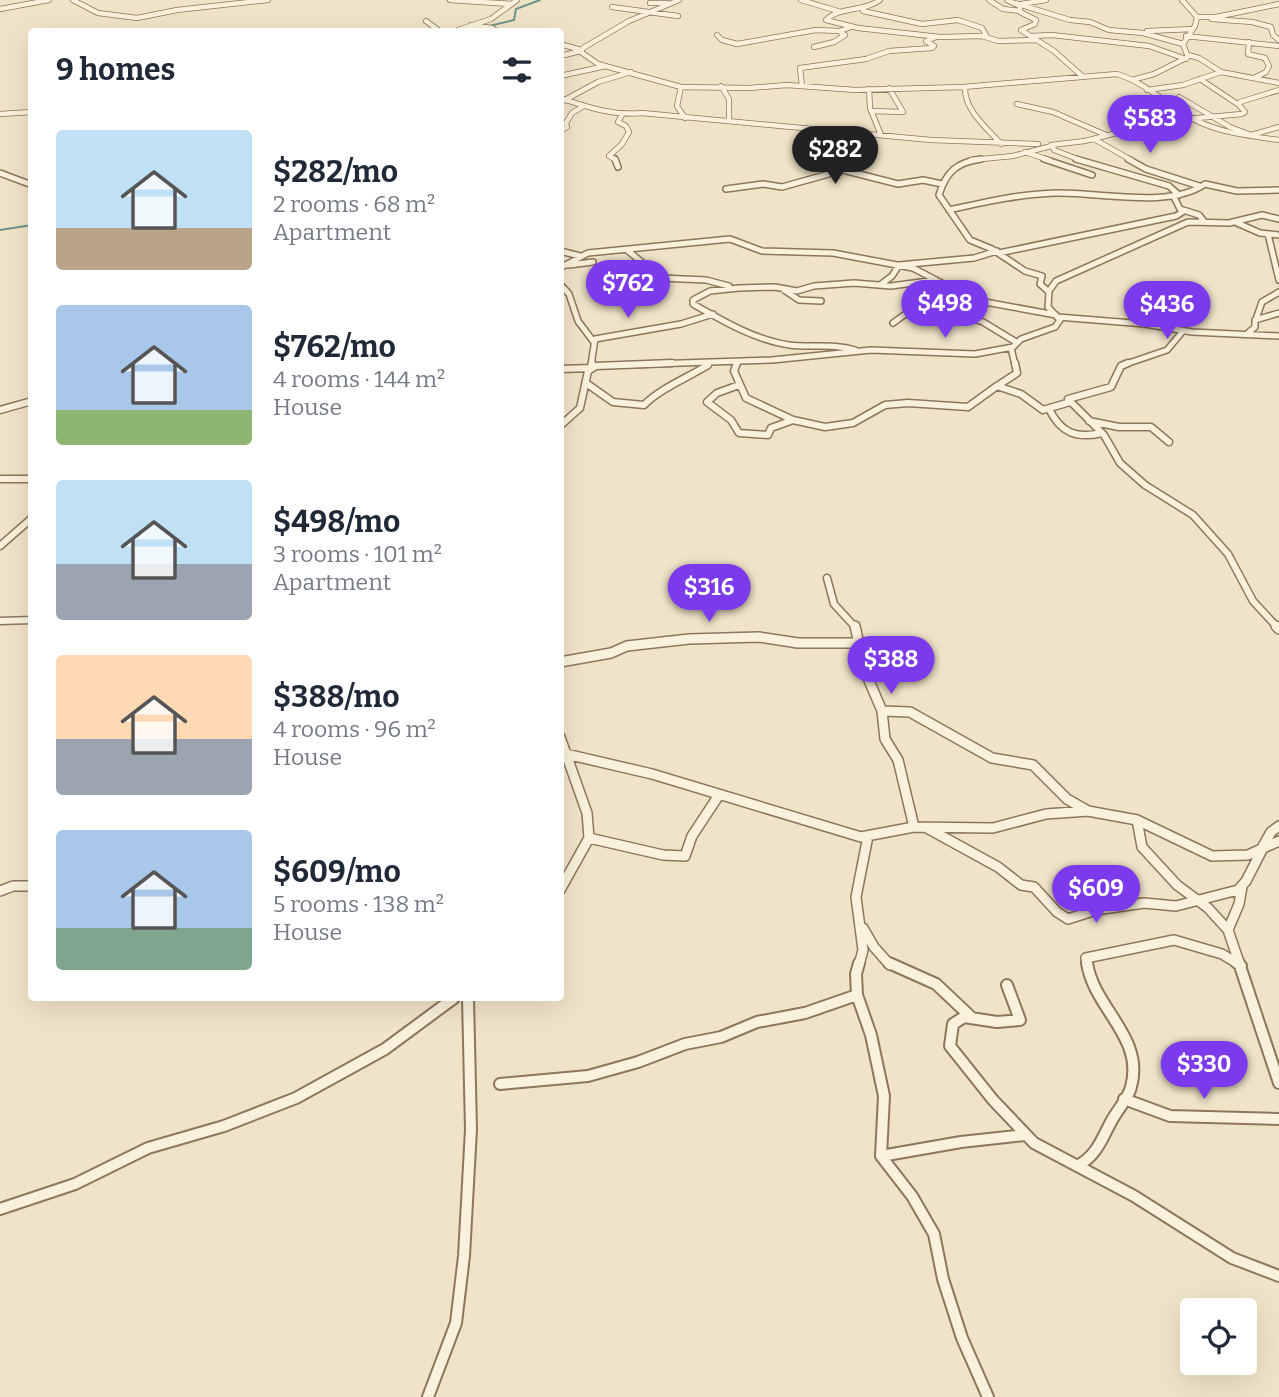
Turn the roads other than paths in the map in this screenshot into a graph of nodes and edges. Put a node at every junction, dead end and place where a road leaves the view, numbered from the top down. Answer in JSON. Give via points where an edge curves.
{"nodes":[{"id":1,"x":49,"y":0,"type":"edge"},
{"id":2,"x":73,"y":0,"type":"edge"},
{"id":3,"x":268,"y":0,"type":"edge"},
{"id":4,"x":450,"y":0,"type":"edge"},
{"id":5,"x":517,"y":0,"type":"edge"},
{"id":6,"x":679,"y":0,"type":"edge"},
{"id":7,"x":801,"y":0,"type":"edge"},
{"id":8,"x":880,"y":0,"type":"edge"},
{"id":9,"x":989,"y":0,"type":"edge"},
{"id":10,"x":1007,"y":0,"type":"edge"},
{"id":11,"x":1046,"y":0,"type":"edge"},
{"id":12,"x":1182,"y":0,"type":"edge"},
{"id":13,"x":1278,"y":1,"type":"edge"},
{"id":14,"x":650,"y":3,"type":"dead end"},
{"id":15,"x":670,"y":3,"type":"junction"},
{"id":16,"x":512,"y":4,"type":"junction"},
{"id":17,"x":1018,"y":4,"type":"junction"},
{"id":18,"x":612,"y":7,"type":"dead end"},
{"id":19,"x":0,"y":9,"type":"edge"},
{"id":20,"x":861,"y":10,"type":"junction"},
{"id":21,"x":1020,"y":11,"type":"junction"},
{"id":22,"x":650,"y":13,"type":"junction"},
{"id":23,"x":842,"y":13,"type":"junction"},
{"id":24,"x":678,"y":16,"type":"dead end"},
{"id":25,"x":1197,"y":17,"type":"junction"},
{"id":26,"x":1209,"y":18,"type":"junction"},
{"id":27,"x":426,"y":21,"type":"dead end"},
{"id":28,"x":471,"y":25,"type":"junction"},
{"id":29,"x":851,"y":27,"type":"junction"},
{"id":30,"x":436,"y":28,"type":"edge"},
{"id":31,"x":463,"y":28,"type":"edge"},
{"id":32,"x":492,"y":28,"type":"edge"},
{"id":33,"x":1193,"y":29,"type":"junction"},
{"id":34,"x":842,"y":30,"type":"junction"},
{"id":35,"x":1132,"y":32,"type":"junction"},
{"id":36,"x":717,"y":35,"type":"dead end"},
{"id":37,"x":1031,"y":36,"type":"junction"},
{"id":38,"x":1186,"y":36,"type":"junction"},
{"id":39,"x":944,"y":37,"type":"junction"},
{"id":40,"x":987,"y":37,"type":"junction"},
{"id":41,"x":1037,"y":40,"type":"junction"},
{"id":42,"x":1279,"y":40,"type":"edge"},
{"id":43,"x":1250,"y":42,"type":"junction"},
{"id":44,"x":1183,"y":44,"type":"junction"},
{"id":45,"x":564,"y":45,"type":"edge"},
{"id":46,"x":1279,"y":46,"type":"edge"},
{"id":47,"x":814,"y":47,"type":"dead end"},
{"id":48,"x":581,"y":50,"type":"junction"},
{"id":49,"x":564,"y":55,"type":"edge"},
{"id":50,"x":1187,"y":57,"type":"junction"},
{"id":51,"x":606,"y":66,"type":"junction"},
{"id":52,"x":631,"y":72,"type":"junction"},
{"id":53,"x":1221,"y":72,"type":"junction"},
{"id":54,"x":564,"y":75,"type":"edge"},
{"id":55,"x":1083,"y":76,"type":"junction"},
{"id":56,"x":1254,"y":78,"type":"junction"},
{"id":57,"x":1132,"y":79,"type":"junction"},
{"id":58,"x":1200,"y":79,"type":"junction"},
{"id":59,"x":1278,"y":82,"type":"edge"},
{"id":60,"x":721,"y":86,"type":"junction"},
{"id":61,"x":802,"y":86,"type":"junction"},
{"id":62,"x":965,"y":87,"type":"junction"},
{"id":63,"x":681,"y":88,"type":"junction"},
{"id":64,"x":889,"y":88,"type":"junction"},
{"id":65,"x":869,"y":89,"type":"junction"},
{"id":66,"x":1147,"y":90,"type":"junction"},
{"id":67,"x":1279,"y":90,"type":"edge"},
{"id":68,"x":1179,"y":97,"type":"dead end"},
{"id":69,"x":564,"y":99,"type":"edge"},
{"id":70,"x":564,"y":101,"type":"edge"},
{"id":71,"x":1017,"y":104,"type":"dead end"},
{"id":72,"x":1239,"y":105,"type":"junction"},
{"id":73,"x":582,"y":107,"type":"junction"},
{"id":74,"x":871,"y":111,"type":"junction"},
{"id":75,"x":28,"y":112,"type":"edge"},
{"id":76,"x":0,"y":114,"type":"edge"},
{"id":77,"x":622,"y":115,"type":"junction"},
{"id":78,"x":1215,"y":117,"type":"junction"},
{"id":79,"x":685,"y":118,"type":"junction"},
{"id":80,"x":1192,"y":118,"type":"junction"},
{"id":81,"x":729,"y":121,"type":"junction"},
{"id":82,"x":1279,"y":127,"type":"edge"},
{"id":83,"x":564,"y":129,"type":"edge"},
{"id":84,"x":1279,"y":133,"type":"edge"},
{"id":85,"x":881,"y":135,"type":"junction"},
{"id":86,"x":1107,"y":135,"type":"junction"},
{"id":87,"x":1094,"y":138,"type":"junction"},
{"id":88,"x":1278,"y":140,"type":"edge"},
{"id":89,"x":1001,"y":144,"type":"junction"},
{"id":90,"x":1053,"y":145,"type":"junction"},
{"id":91,"x":1025,"y":152,"type":"junction"},
{"id":92,"x":618,"y":167,"type":"dead end"},
{"id":93,"x":0,"y":173,"type":"edge"},
{"id":94,"x":1092,"y":175,"type":"dead end"},
{"id":95,"x":28,"y":184,"type":"edge"},
{"id":96,"x":942,"y":184,"type":"junction"},
{"id":97,"x":1199,"y":186,"type":"junction"},
{"id":98,"x":726,"y":189,"type":"dead end"},
{"id":99,"x":1279,"y":190,"type":"edge"},
{"id":100,"x":1177,"y":196,"type":"junction"},
{"id":101,"x":949,"y":210,"type":"junction"},
{"id":102,"x":1184,"y":211,"type":"junction"},
{"id":103,"x":1176,"y":216,"type":"junction"},
{"id":104,"x":1279,"y":219,"type":"edge"},
{"id":105,"x":1203,"y":220,"type":"junction"},
{"id":106,"x":1188,"y":222,"type":"junction"},
{"id":107,"x":1234,"y":222,"type":"junction"},
{"id":108,"x":1268,"y":234,"type":"junction"},
{"id":109,"x":1279,"y":236,"type":"edge"},
{"id":110,"x":627,"y":250,"type":"junction"},
{"id":111,"x":564,"y":252,"type":"edge"},
{"id":112,"x":998,"y":252,"type":"junction"},
{"id":113,"x":580,"y":256,"type":"junction"},
{"id":114,"x":593,"y":262,"type":"dead end"},
{"id":115,"x":569,"y":265,"type":"junction"},
{"id":116,"x":899,"y":265,"type":"junction"},
{"id":117,"x":564,"y":267,"type":"edge"},
{"id":118,"x":936,"y":279,"type":"junction"},
{"id":119,"x":1279,"y":280,"type":"edge"},
{"id":120,"x":880,"y":285,"type":"junction"},
{"id":121,"x":739,"y":288,"type":"junction"},
{"id":122,"x":564,"y":290,"type":"edge"},
{"id":123,"x":785,"y":290,"type":"junction"},
{"id":124,"x":1049,"y":291,"type":"junction"},
{"id":125,"x":1279,"y":292,"type":"edge"},
{"id":126,"x":793,"y":298,"type":"junction"},
{"id":127,"x":967,"y":298,"type":"junction"},
{"id":128,"x":821,"y":301,"type":"dead end"},
{"id":129,"x":793,"y":306,"type":"dead end"},
{"id":130,"x":937,"y":306,"type":"junction"},
{"id":131,"x":1279,"y":313,"type":"edge"},
{"id":132,"x":713,"y":314,"type":"junction"},
{"id":133,"x":1057,"y":316,"type":"junction"},
{"id":134,"x":1256,"y":319,"type":"junction"},
{"id":135,"x":893,"y":323,"type":"dead end"},
{"id":136,"x":1183,"y":331,"type":"junction"},
{"id":137,"x":1248,"y":333,"type":"junction"},
{"id":138,"x":1279,"y":336,"type":"edge"},
{"id":139,"x":593,"y":341,"type":"junction"},
{"id":140,"x":796,"y":345,"type":"junction"},
{"id":141,"x":1014,"y":345,"type":"junction"},
{"id":142,"x":856,"y":351,"type":"junction"},
{"id":143,"x":809,"y":356,"type":"junction"},
{"id":144,"x":737,"y":362,"type":"junction"},
{"id":145,"x":710,"y":364,"type":"junction"},
{"id":146,"x":592,"y":368,"type":"junction"},
{"id":147,"x":564,"y":369,"type":"edge"},
{"id":148,"x":586,"y":383,"type":"junction"},
{"id":149,"x":739,"y":385,"type":"junction"},
{"id":150,"x":997,"y":386,"type":"junction"},
{"id":151,"x":28,"y":402,"type":"edge"},
{"id":152,"x":1070,"y":402,"type":"junction"},
{"id":153,"x":1049,"y":409,"type":"junction"},
{"id":154,"x":0,"y":410,"type":"edge"},
{"id":155,"x":793,"y":419,"type":"junction"},
{"id":156,"x":1089,"y":421,"type":"junction"},
{"id":157,"x":564,"y":423,"type":"edge"},
{"id":158,"x":1102,"y":433,"type":"junction"},
{"id":159,"x":1169,"y":442,"type":"dead end"},
{"id":160,"x":0,"y":479,"type":"edge"},
{"id":161,"x":28,"y":479,"type":"edge"},
{"id":162,"x":28,"y":522,"type":"edge"},
{"id":163,"x":0,"y":546,"type":"edge"},
{"id":164,"x":827,"y":578,"type":"dead end"},
{"id":165,"x":28,"y":620,"type":"edge"},
{"id":166,"x":0,"y":621,"type":"edge"},
{"id":167,"x":1279,"y":629,"type":"edge"},
{"id":168,"x":860,"y":643,"type":"junction"},
{"id":169,"x":564,"y":661,"type":"edge"},
{"id":170,"x":882,"y":710,"type":"junction"},
{"id":171,"x":565,"y":758,"type":"edge"},
{"id":172,"x":719,"y":794,"type":"junction"},
{"id":173,"x":1088,"y":811,"type":"junction"},
{"id":174,"x":1137,"y":820,"type":"junction"},
{"id":175,"x":1279,"y":826,"type":"edge"},
{"id":176,"x":919,"y":827,"type":"junction"},
{"id":177,"x":868,"y":836,"type":"junction"},
{"id":178,"x":589,"y":838,"type":"junction"},
{"id":179,"x":1279,"y":841,"type":"edge"},
{"id":180,"x":1263,"y":848,"type":"junction"},
{"id":181,"x":564,"y":883,"type":"edge"},
{"id":182,"x":28,"y":887,"type":"edge"},
{"id":183,"x":1242,"y":887,"type":"junction"},
{"id":184,"x":0,"y":891,"type":"edge"},
{"id":185,"x":1199,"y":901,"type":"junction"},
{"id":186,"x":860,"y":922,"type":"junction"},
{"id":187,"x":1228,"y":930,"type":"junction"},
{"id":188,"x":1241,"y":966,"type":"junction"},
{"id":189,"x":1007,"y":985,"type":"dead end"},
{"id":190,"x":857,"y":995,"type":"junction"},
{"id":191,"x":450,"y":1001,"type":"edge"},
{"id":192,"x":468,"y":1001,"type":"edge"},
{"id":193,"x":971,"y":1017,"type":"junction"},
{"id":194,"x":1279,"y":1083,"type":"edge"},
{"id":195,"x":500,"y":1084,"type":"dead end"},
{"id":196,"x":1124,"y":1099,"type":"junction"},
{"id":197,"x":1279,"y":1119,"type":"edge"},
{"id":198,"x":1024,"y":1135,"type":"junction"},
{"id":199,"x":881,"y":1156,"type":"junction"},
{"id":200,"x":1077,"y":1166,"type":"junction"},
{"id":201,"x":0,"y":1209,"type":"edge"},
{"id":202,"x":1279,"y":1276,"type":"edge"},
{"id":203,"x":428,"y":1397,"type":"edge"},
{"id":204,"x":988,"y":1397,"type":"edge"}],
"edges":[{"from":1,"to":19,"type":"street"},
{"from":2,"to":3,"type":"street","via":[[100,15],[143,20],[175,11]]},
{"from":4,"to":16,"type":"street"},
{"from":5,"to":16,"type":"street"},
{"from":6,"to":15,"type":"street"},
{"from":7,"to":23,"type":"street"},
{"from":8,"to":20,"type":"street"},
{"from":9,"to":21,"type":"street","via":[[1003,9]]},
{"from":10,"to":17,"type":"street"},
{"from":11,"to":17,"type":"street"},
{"from":12,"to":25,"type":"street"},
{"from":13,"to":26,"type":"street"},
{"from":14,"to":15,"type":"street"},
{"from":15,"to":22,"type":"street"},
{"from":16,"to":28,"type":"street"},
{"from":17,"to":21,"type":"street"},
{"from":17,"to":35,"type":"street","via":[[1109,30]]},
{"from":18,"to":22,"type":"street"},
{"from":20,"to":23,"type":"street"},
{"from":20,"to":40,"type":"street","via":[[922,24],[959,21],[982,28]]},
{"from":21,"to":37,"type":"street","via":[[1036,20],[1021,30]]},
{"from":22,"to":24,"type":"street"},
{"from":22,"to":48,"type":"street"},
{"from":23,"to":29,"type":"street","via":[[826,20]]},
{"from":25,"to":26,"type":"street"},
{"from":25,"to":33,"type":"street"},
{"from":26,"to":42,"type":"street","via":[[1271,27]]},
{"from":27,"to":30,"type":"street"},
{"from":28,"to":31,"type":"street"},
{"from":28,"to":32,"type":"street"},
{"from":29,"to":34,"type":"street"},
{"from":29,"to":39,"type":"street"},
{"from":33,"to":35,"type":"street"},
{"from":33,"to":38,"type":"street"},
{"from":34,"to":36,"type":"street","via":[[736,44]]},
{"from":34,"to":47,"type":"street","via":[[845,35],[836,41]]},
{"from":35,"to":44,"type":"street"},
{"from":37,"to":41,"type":"street"},
{"from":37,"to":50,"type":"street","via":[[1149,46]]},
{"from":38,"to":43,"type":"street"},
{"from":38,"to":44,"type":"street"},
{"from":39,"to":40,"type":"street"},
{"from":39,"to":61,"type":"street","via":[[927,40],[932,48],[807,65],[800,68]]},
{"from":40,"to":41,"type":"street"},
{"from":41,"to":55,"type":"street"},
{"from":43,"to":46,"type":"street"},
{"from":43,"to":56,"type":"street","via":[[1248,54],[1265,58],[1269,66]]},
{"from":44,"to":50,"type":"street"},
{"from":45,"to":48,"type":"street"},
{"from":48,"to":49,"type":"street"},
{"from":48,"to":51,"type":"street","via":[[587,59]]},
{"from":50,"to":53,"type":"street","via":[[1199,58]]},
{"from":50,"to":57,"type":"street","via":[[1154,74]]},
{"from":51,"to":52,"type":"street"},
{"from":51,"to":54,"type":"street"},
{"from":52,"to":63,"type":"street"},
{"from":52,"to":69,"type":"street"},
{"from":53,"to":56,"type":"street"},
{"from":53,"to":58,"type":"street"},
{"from":55,"to":57,"type":"street","via":[[1117,74]]},
{"from":55,"to":62,"type":"street"},
{"from":56,"to":59,"type":"street"},
{"from":57,"to":66,"type":"street"},
{"from":58,"to":66,"type":"street"},
{"from":58,"to":72,"type":"street"},
{"from":60,"to":61,"type":"street"},
{"from":60,"to":63,"type":"street"},
{"from":60,"to":81,"type":"street","via":[[729,99]]},
{"from":61,"to":65,"type":"street"},
{"from":62,"to":64,"type":"street"},
{"from":62,"to":89,"type":"street","via":[[970,107]]},
{"from":63,"to":79,"type":"street","via":[[677,106]]},
{"from":64,"to":65,"type":"street"},
{"from":64,"to":74,"type":"street","via":[[903,112]]},
{"from":65,"to":74,"type":"street"},
{"from":66,"to":80,"type":"street"},
{"from":67,"to":72,"type":"street"},
{"from":68,"to":78,"type":"street"},
{"from":70,"to":73,"type":"street"},
{"from":71,"to":86,"type":"street","via":[[1053,112]]},
{"from":72,"to":78,"type":"street","via":[[1244,113]]},
{"from":73,"to":77,"type":"street"},
{"from":73,"to":83,"type":"street","via":[[570,115]]},
{"from":74,"to":85,"type":"street"},
{"from":75,"to":76,"type":"street"},
{"from":77,"to":79,"type":"street","via":[[635,112]]},
{"from":77,"to":92,"type":"street","via":[[618,122],[629,132],[608,156],[616,159]]},
{"from":78,"to":80,"type":"street"},
{"from":78,"to":82,"type":"street","via":[[1253,135]]},
{"from":79,"to":81,"type":"street"},
{"from":80,"to":86,"type":"street"},
{"from":80,"to":88,"type":"street","via":[[1219,130]]},
{"from":81,"to":85,"type":"street"},
{"from":84,"to":88,"type":"street"},
{"from":85,"to":89,"type":"street"},
{"from":86,"to":87,"type":"street"},
{"from":87,"to":90,"type":"street"},
{"from":87,"to":97,"type":"street","via":[[1146,169]]},
{"from":89,"to":90,"type":"street"},
{"from":90,"to":91,"type":"street"},
{"from":90,"to":100,"type":"street","via":[[1054,150],[1074,159],[1169,186]]},
{"from":91,"to":94,"type":"street"},
{"from":91,"to":96,"type":"street","via":[[968,161],[951,169]]},
{"from":93,"to":95,"type":"street"},
{"from":96,"to":98,"type":"street","via":[[920,180],[898,184],[843,170],[782,187],[763,184]]},
{"from":96,"to":101,"type":"street","via":[[940,197]]},
{"from":97,"to":99,"type":"street"},
{"from":97,"to":100,"type":"street"},
{"from":100,"to":101,"type":"street","via":[[1058,192]]},
{"from":100,"to":102,"type":"street","via":[[1178,207]]},
{"from":101,"to":112,"type":"street","via":[[970,240]]},
{"from":102,"to":103,"type":"street"},
{"from":102,"to":105,"type":"street"},
{"from":103,"to":106,"type":"street"},
{"from":103,"to":112,"type":"street"},
{"from":104,"to":107,"type":"street","via":[[1258,214]]},
{"from":105,"to":106,"type":"street"},
{"from":105,"to":107,"type":"street"},
{"from":106,"to":124,"type":"street","via":[[1056,281]]},
{"from":107,"to":108,"type":"street"},
{"from":108,"to":109,"type":"street"},
{"from":108,"to":119,"type":"street"},
{"from":110,"to":113,"type":"street"},
{"from":110,"to":116,"type":"street","via":[[728,239],[762,251],[833,253]]},
{"from":110,"to":121,"type":"street","via":[[661,278],[706,280]]},
{"from":111,"to":113,"type":"street"},
{"from":112,"to":116,"type":"street"},
{"from":112,"to":124,"type":"street","via":[[1023,271],[1041,275],[1040,284]]},
{"from":113,"to":115,"type":"street"},
{"from":114,"to":115,"type":"street"},
{"from":115,"to":117,"type":"street"},
{"from":116,"to":118,"type":"street"},
{"from":116,"to":120,"type":"street"},
{"from":118,"to":120,"type":"street"},
{"from":118,"to":127,"type":"street"},
{"from":120,"to":123,"type":"street"},
{"from":121,"to":123,"type":"street"},
{"from":121,"to":132,"type":"street","via":[[694,298],[694,304]]},
{"from":122,"to":139,"type":"street"},
{"from":123,"to":126,"type":"street"},
{"from":124,"to":133,"type":"street","via":[[1048,307]]},
{"from":125,"to":134,"type":"street","via":[[1262,302]]},
{"from":126,"to":128,"type":"street"},
{"from":126,"to":129,"type":"street"},
{"from":127,"to":130,"type":"street"},
{"from":127,"to":133,"type":"street"},
{"from":130,"to":135,"type":"street","via":[[908,312]]},
{"from":130,"to":141,"type":"street","via":[[983,322]]},
{"from":131,"to":134,"type":"street"},
{"from":132,"to":139,"type":"street"},
{"from":132,"to":140,"type":"street","via":[[733,328]]},
{"from":133,"to":136,"type":"street"},
{"from":133,"to":141,"type":"street","via":[[1060,321],[1055,327]]},
{"from":134,"to":137,"type":"street"},
{"from":136,"to":137,"type":"street"},
{"from":136,"to":152,"type":"street","via":[[1167,350],[1121,366],[1111,387],[1071,396]]},
{"from":137,"to":138,"type":"street"},
{"from":139,"to":146,"type":"street"},
{"from":140,"to":142,"type":"street","via":[[836,344]]},
{"from":140,"to":143,"type":"street"},
{"from":141,"to":142,"type":"street","via":[[971,354]]},
{"from":141,"to":150,"type":"street","via":[[1017,373]]},
{"from":142,"to":143,"type":"street"},
{"from":143,"to":144,"type":"street"},
{"from":144,"to":145,"type":"street"},
{"from":144,"to":149,"type":"street","via":[[734,370]]},
{"from":145,"to":146,"type":"street"},
{"from":145,"to":148,"type":"street","via":[[655,394],[644,405],[613,402]]},
{"from":146,"to":147,"type":"street"},
{"from":146,"to":148,"type":"street"},
{"from":148,"to":157,"type":"street","via":[[578,411]]},
{"from":149,"to":155,"type":"street","via":[[750,401]]},
{"from":149,"to":155,"type":"street","via":[[707,401],[731,419],[738,433],[768,435],[771,428]]},
{"from":150,"to":153,"type":"street","via":[[1021,394],[1040,409]]},
{"from":150,"to":155,"type":"street","via":[[975,404],[959,408],[908,402],[885,405],[853,423],[825,427]]},
{"from":151,"to":154,"type":"street"},
{"from":152,"to":153,"type":"street"},
{"from":152,"to":156,"type":"street"},
{"from":153,"to":158,"type":"street","via":[[1058,426],[1077,437]]},
{"from":156,"to":158,"type":"street"},
{"from":156,"to":159,"type":"street","via":[[1151,427]]},
{"from":158,"to":167,"type":"street","via":[[1121,464],[1145,485],[1188,510],[1224,549],[1253,601]]},
{"from":160,"to":161,"type":"street"},
{"from":162,"to":163,"type":"street"},
{"from":164,"to":168,"type":"street","via":[[834,604],[856,626]]},
{"from":165,"to":166,"type":"street"},
{"from":168,"to":169,"type":"street","via":[[692,639],[625,646]]},
{"from":168,"to":170,"type":"street","via":[[865,671]]},
{"from":170,"to":173,"type":"street","via":[[910,712],[992,758],[1033,765],[1068,799]]},
{"from":170,"to":176,"type":"street","via":[[883,732],[898,760]]},
{"from":171,"to":172,"type":"street","via":[[652,774]]},
{"from":171,"to":178,"type":"street","via":[[587,813]]},
{"from":172,"to":177,"type":"street","via":[[855,836]]},
{"from":172,"to":178,"type":"street","via":[[685,856]]},
{"from":173,"to":174,"type":"street"},
{"from":173,"to":176,"type":"street","via":[[1046,814],[993,828]]},
{"from":174,"to":180,"type":"street","via":[[1212,856],[1248,855]]},
{"from":174,"to":185,"type":"street","via":[[1142,847],[1177,885]]},
{"from":175,"to":180,"type":"street"},
{"from":176,"to":177,"type":"street"},
{"from":176,"to":185,"type":"street","via":[[998,867],[1021,885],[1036,887],[1066,919],[1096,909],[1146,903],[1173,907]]},
{"from":177,"to":186,"type":"street","via":[[856,897]]},
{"from":178,"to":181,"type":"street"},
{"from":179,"to":180,"type":"street"},
{"from":180,"to":183,"type":"street"},
{"from":182,"to":184,"type":"street"},
{"from":183,"to":185,"type":"street"},
{"from":183,"to":187,"type":"street"},
{"from":185,"to":187,"type":"street"},
{"from":186,"to":190,"type":"street","via":[[863,950],[856,975]]},
{"from":186,"to":193,"type":"street","via":[[892,967],[936,984]]},
{"from":187,"to":188,"type":"street"},
{"from":188,"to":194,"type":"street"},
{"from":188,"to":196,"type":"street","via":[[1222,954],[1174,940],[1086,958],[1090,978],[1130,1044],[1133,1084]]},
{"from":189,"to":193,"type":"street","via":[[1020,1020]]},
{"from":190,"to":195,"type":"street","via":[[612,1070]]},
{"from":190,"to":199,"type":"street","via":[[884,1096]]},
{"from":191,"to":201,"type":"street","via":[[377,1055],[296,1098],[148,1148],[75,1184]]},
{"from":192,"to":203,"type":"street","via":[[471,1129],[458,1310]]},
{"from":193,"to":198,"type":"street","via":[[953,1024],[950,1046]]},
{"from":196,"to":197,"type":"street","via":[[1170,1116]]},
{"from":196,"to":200,"type":"street","via":[[1100,1146],[1089,1161]]},
{"from":198,"to":199,"type":"street"},
{"from":198,"to":200,"type":"street"},
{"from":199,"to":204,"type":"street","via":[[934,1234],[962,1338]]},
{"from":200,"to":202,"type":"street","via":[[1232,1258]]}]}
